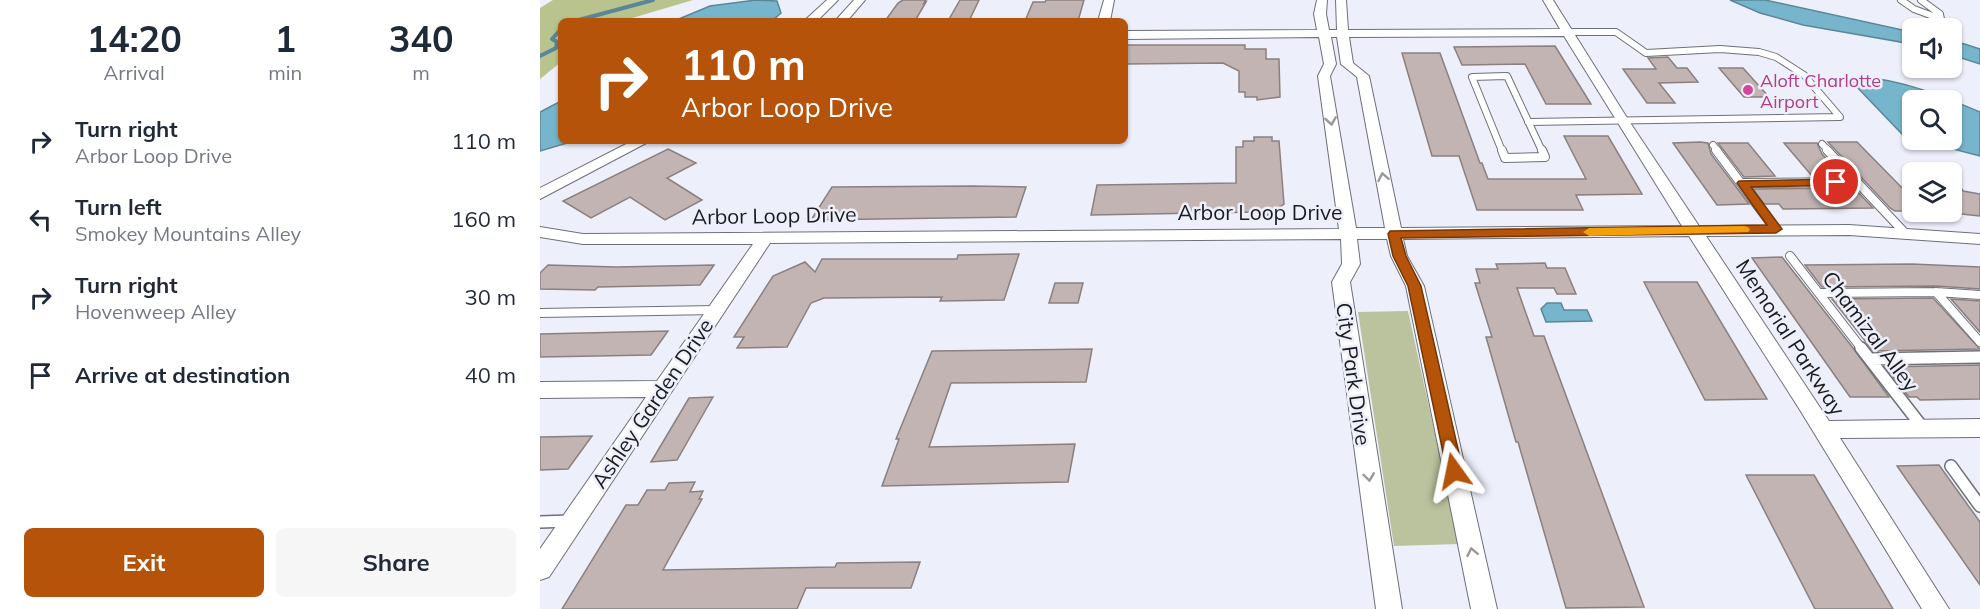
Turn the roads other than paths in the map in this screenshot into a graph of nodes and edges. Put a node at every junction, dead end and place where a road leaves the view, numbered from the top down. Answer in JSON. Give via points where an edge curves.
{"nodes":[{"id":1,"x":833,"y":0,"type":"edge"},
{"id":2,"x":860,"y":0,"type":"edge"},
{"id":3,"x":1109,"y":0,"type":"edge"},
{"id":4,"x":1322,"y":0,"type":"edge"},
{"id":5,"x":1341,"y":0,"type":"edge"},
{"id":6,"x":1548,"y":0,"type":"edge"},
{"id":7,"x":1900,"y":0,"type":"edge"},
{"id":8,"x":1921,"y":0,"type":"edge"},
{"id":9,"x":813,"y":18,"type":"edge"},
{"id":10,"x":844,"y":18,"type":"edge"},
{"id":11,"x":1105,"y":18,"type":"edge"},
{"id":12,"x":1323,"y":32,"type":"junction"},
{"id":13,"x":1343,"y":32,"type":"junction"},
{"id":14,"x":1567,"y":32,"type":"junction"},
{"id":15,"x":1128,"y":35,"type":"edge"},
{"id":16,"x":1622,"y":121,"type":"junction"},
{"id":17,"x":1528,"y":122,"type":"junction"},
{"id":18,"x":637,"y":144,"type":"edge"},
{"id":19,"x":1822,"y":144,"type":"dead end"},
{"id":20,"x":1713,"y":145,"type":"dead end"},
{"id":21,"x":1857,"y":182,"type":"junction"},
{"id":22,"x":1743,"y":183,"type":"junction"},
{"id":23,"x":540,"y":194,"type":"edge"},
{"id":24,"x":1776,"y":229,"type":"junction"},
{"id":25,"x":1695,"y":230,"type":"junction"},
{"id":26,"x":540,"y":232,"type":"edge"},
{"id":27,"x":1904,"y":232,"type":"junction"},
{"id":28,"x":1348,"y":234,"type":"junction"},
{"id":29,"x":1394,"y":234,"type":"junction"},
{"id":30,"x":765,"y":237,"type":"junction"},
{"id":31,"x":1980,"y":239,"type":"edge"},
{"id":32,"x":1790,"y":256,"type":"dead end"},
{"id":33,"x":1936,"y":292,"type":"junction"},
{"id":34,"x":1821,"y":293,"type":"junction"},
{"id":35,"x":1980,"y":295,"type":"edge"},
{"id":36,"x":716,"y":310,"type":"junction"},
{"id":37,"x":540,"y":313,"type":"edge"},
{"id":38,"x":1980,"y":342,"type":"edge"},
{"id":39,"x":1980,"y":357,"type":"edge"},
{"id":40,"x":1871,"y":358,"type":"junction"},
{"id":41,"x":662,"y":389,"type":"junction"},
{"id":42,"x":540,"y":390,"type":"edge"},
{"id":43,"x":1923,"y":428,"type":"junction"},
{"id":44,"x":1980,"y":428,"type":"edge"},
{"id":45,"x":1823,"y":430,"type":"junction"},
{"id":46,"x":1951,"y":466,"type":"dead end"},
{"id":47,"x":1980,"y":506,"type":"edge"},
{"id":48,"x":572,"y":521,"type":"junction"},
{"id":49,"x":540,"y":522,"type":"edge"},
{"id":50,"x":540,"y":568,"type":"edge"},
{"id":51,"x":1389,"y":609,"type":"edge"},
{"id":52,"x":1484,"y":609,"type":"edge"},
{"id":53,"x":1936,"y":609,"type":"edge"}],
"edges":[{"from":1,"to":9,"type":"street"},
{"from":2,"to":10,"type":"street"},
{"from":3,"to":11,"type":"street"},
{"from":4,"to":12,"type":"street","name":"City Park Drive"},
{"from":5,"to":13,"type":"street"},
{"from":6,"to":14,"type":"street","name":"Memorial Parkway"},
{"from":7,"to":8,"type":"lane","via":[[1941,19]]},
{"from":12,"to":13,"type":"street"},
{"from":12,"to":15,"type":"street"},
{"from":12,"to":28,"type":"street","name":"City Park Drive","one_way":true,"via":[[1330,64],[1324,76]]},
{"from":13,"to":14,"type":"street"},
{"from":29,"to":13,"type":"street","one_way":true,"via":[[1363,76],[1347,64]]},
{"from":14,"to":16,"type":"street","name":"Memorial Parkway"},
{"from":14,"to":16,"type":"lane","via":[[1616,32],[1633,48],[1646,52],[1741,50],[1779,57],[1792,65],[1840,117]]},
{"from":16,"to":17,"type":"lane"},
{"from":16,"to":25,"type":"street","name":"Memorial Parkway"},
{"from":17,"to":17,"type":"lane","via":[[1545,158],[1505,158],[1472,77],[1507,76]]},
{"from":18,"to":23,"type":"street"},
{"from":19,"to":21,"type":"lane"},
{"from":20,"to":22,"type":"lane"},
{"from":21,"to":22,"type":"lane"},
{"from":21,"to":27,"type":"lane"},
{"from":22,"to":24,"type":"lane"},
{"from":24,"to":25,"type":"street","name":"Arbor Loop Drive"},
{"from":24,"to":27,"type":"street","name":"Arbor Loop Drive"},
{"from":25,"to":29,"type":"street","name":"Arbor Loop Drive"},
{"from":25,"to":45,"type":"street","name":"Memorial Parkway"},
{"from":26,"to":30,"type":"street","name":"Arbor Loop Drive","via":[[583,239]]},
{"from":27,"to":31,"type":"street","name":"Arbor Loop Drive"},
{"from":28,"to":29,"type":"street","name":"Arbor Loop Drive"},
{"from":28,"to":30,"type":"street","name":"Arbor Loop Drive"},
{"from":28,"to":51,"type":"street","name":"City Park Drive","one_way":true,"via":[[1351,264],[1341,282]]},
{"from":52,"to":29,"type":"street","one_way":true,"via":[[1415,286],[1399,256]]},
{"from":30,"to":36,"type":"street","name":"Ashley Garden Drive"},
{"from":32,"to":34,"type":"lane","name":"Chamizal Alley"},
{"from":33,"to":34,"type":"lane"},
{"from":33,"to":35,"type":"lane"},
{"from":33,"to":38,"type":"lane"},
{"from":34,"to":40,"type":"lane","name":"Chamizal Alley"},
{"from":36,"to":37,"type":"lane"},
{"from":36,"to":41,"type":"street","name":"Ashley Garden Drive"},
{"from":39,"to":40,"type":"lane"},
{"from":40,"to":43,"type":"lane","name":"Chamizal Alley"},
{"from":41,"to":42,"type":"street"},
{"from":41,"to":48,"type":"street","name":"Ashley Garden Drive"},
{"from":43,"to":44,"type":"street"},
{"from":43,"to":45,"type":"street"},
{"from":45,"to":53,"type":"street","name":"Memorial Parkway"},
{"from":46,"to":47,"type":"lane"},
{"from":48,"to":49,"type":"lane"},
{"from":48,"to":50,"type":"street","name":"Ashley Garden Drive"}]}
